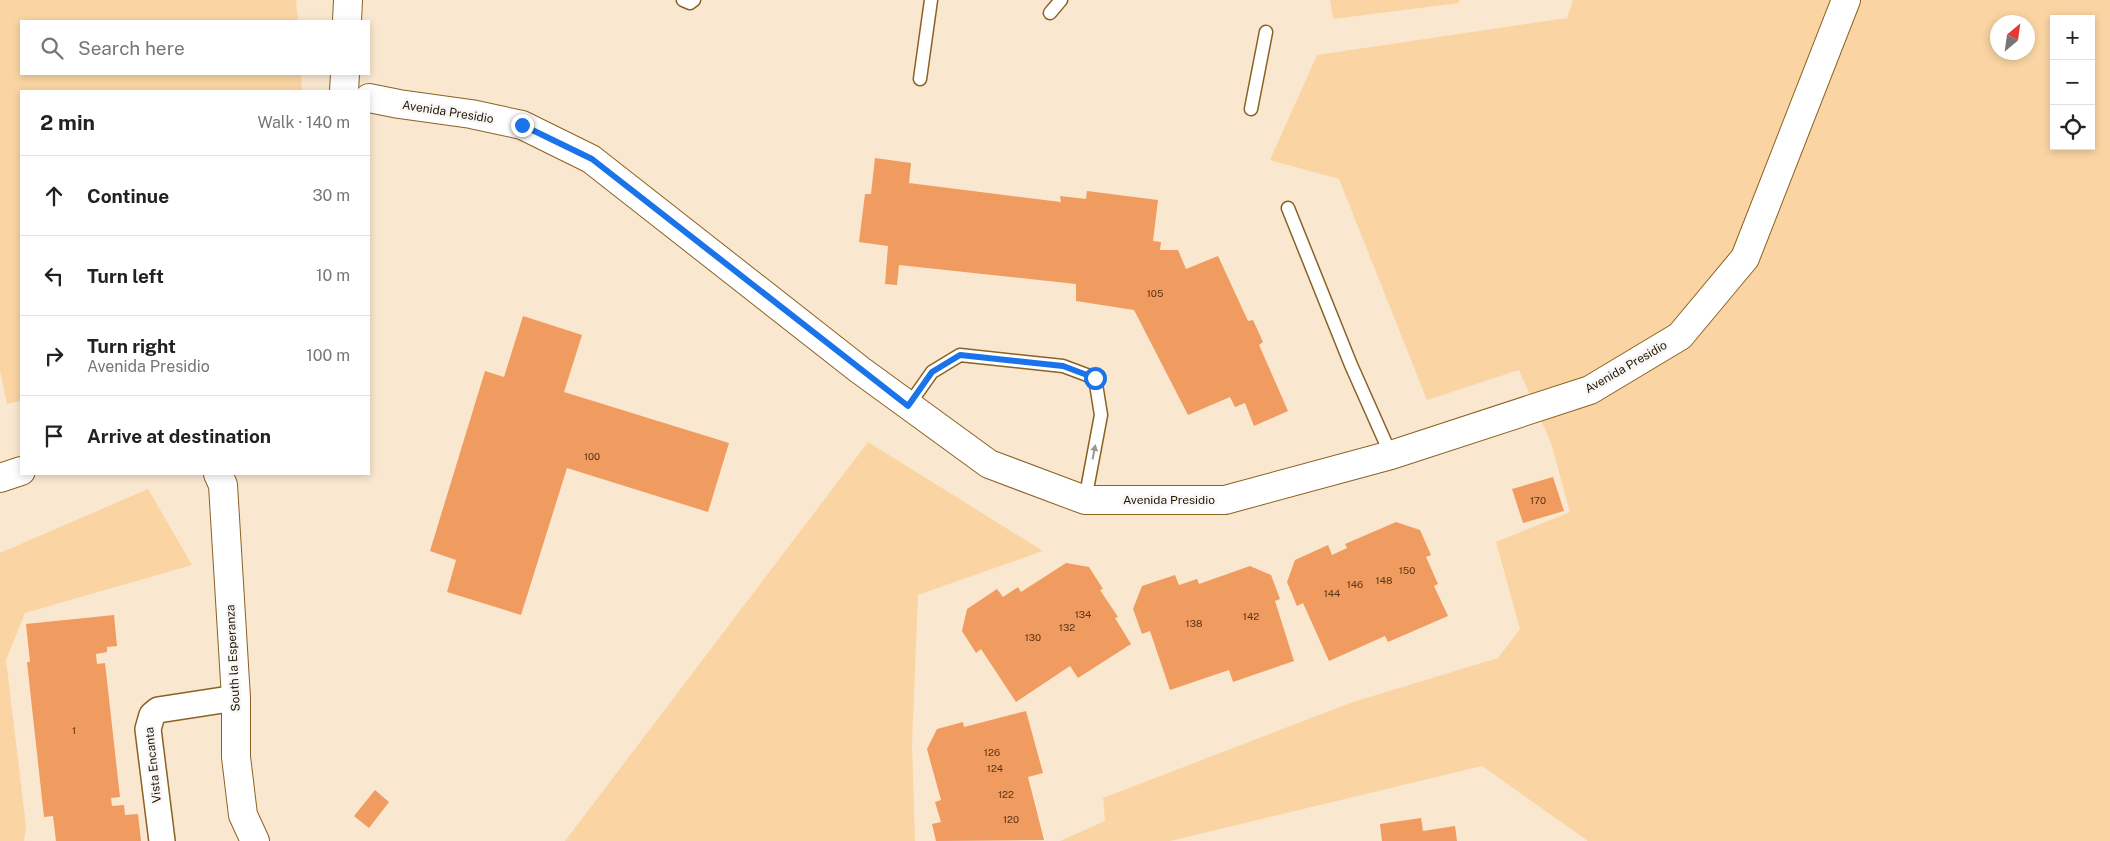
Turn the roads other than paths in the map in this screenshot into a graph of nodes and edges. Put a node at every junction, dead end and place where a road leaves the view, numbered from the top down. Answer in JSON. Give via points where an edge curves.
{"nodes":[{"id":1,"x":348,"y":0,"type":"edge"},
{"id":2,"x":683,"y":0,"type":"edge"},
{"id":3,"x":694,"y":0,"type":"edge"},
{"id":4,"x":931,"y":0,"type":"edge"},
{"id":5,"x":1061,"y":0,"type":"edge"},
{"id":6,"x":1846,"y":0,"type":"edge"},
{"id":7,"x":1050,"y":12,"type":"dead end"},
{"id":8,"x":347,"y":20,"type":"edge"},
{"id":9,"x":1266,"y":32,"type":"dead end"},
{"id":10,"x":345,"y":75,"type":"edge"},
{"id":11,"x":920,"y":79,"type":"dead end"},
{"id":12,"x":344,"y":90,"type":"edge"},
{"id":13,"x":370,"y":98,"type":"edge"},
{"id":14,"x":1251,"y":109,"type":"dead end"},
{"id":15,"x":1288,"y":208,"type":"dead end"},
{"id":16,"x":908,"y":406,"type":"junction"},
{"id":17,"x":1391,"y":455,"type":"junction"},
{"id":18,"x":20,"y":471,"type":"edge"},
{"id":19,"x":218,"y":475,"type":"edge"},
{"id":20,"x":0,"y":478,"type":"edge"},
{"id":21,"x":1085,"y":500,"type":"junction"},
{"id":22,"x":236,"y":698,"type":"junction"},
{"id":23,"x":162,"y":841,"type":"edge"},
{"id":24,"x":255,"y":841,"type":"edge"}],
"edges":[{"from":1,"to":8,"type":"street"},
{"from":2,"to":3,"type":"lane","via":[[690,3]]},
{"from":4,"to":11,"type":"lane"},
{"from":5,"to":7,"type":"lane"},
{"from":6,"to":17,"type":"street","name":"Avenida Presidio","via":[[1745,258],[1680,336],[1590,390]]},
{"from":9,"to":14,"type":"lane"},
{"from":10,"to":12,"type":"street"},
{"from":13,"to":16,"type":"street","name":"Avenida Presidio","via":[[522,125],[592,159]]},
{"from":15,"to":17,"type":"lane"},
{"from":16,"to":21,"type":"street","name":"Avenida Presidio","via":[[989,464]]},
{"from":21,"to":16,"type":"lane","one_way":true,"via":[[1101,415],[1095,378],[1063,366],[960,355],[932,372]]},
{"from":17,"to":21,"type":"street","name":"Avenida Presidio","via":[[1225,500]]},
{"from":18,"to":20,"type":"street"},
{"from":19,"to":22,"type":"street","name":"South la Esperanza","via":[[223,485]]},
{"from":22,"to":23,"type":"street","name":"Vista Encanta","via":[[158,710],[152,716],[148,729]]},
{"from":22,"to":24,"type":"street","name":"South la Esperanza","via":[[236,757],[243,815]]}]}
